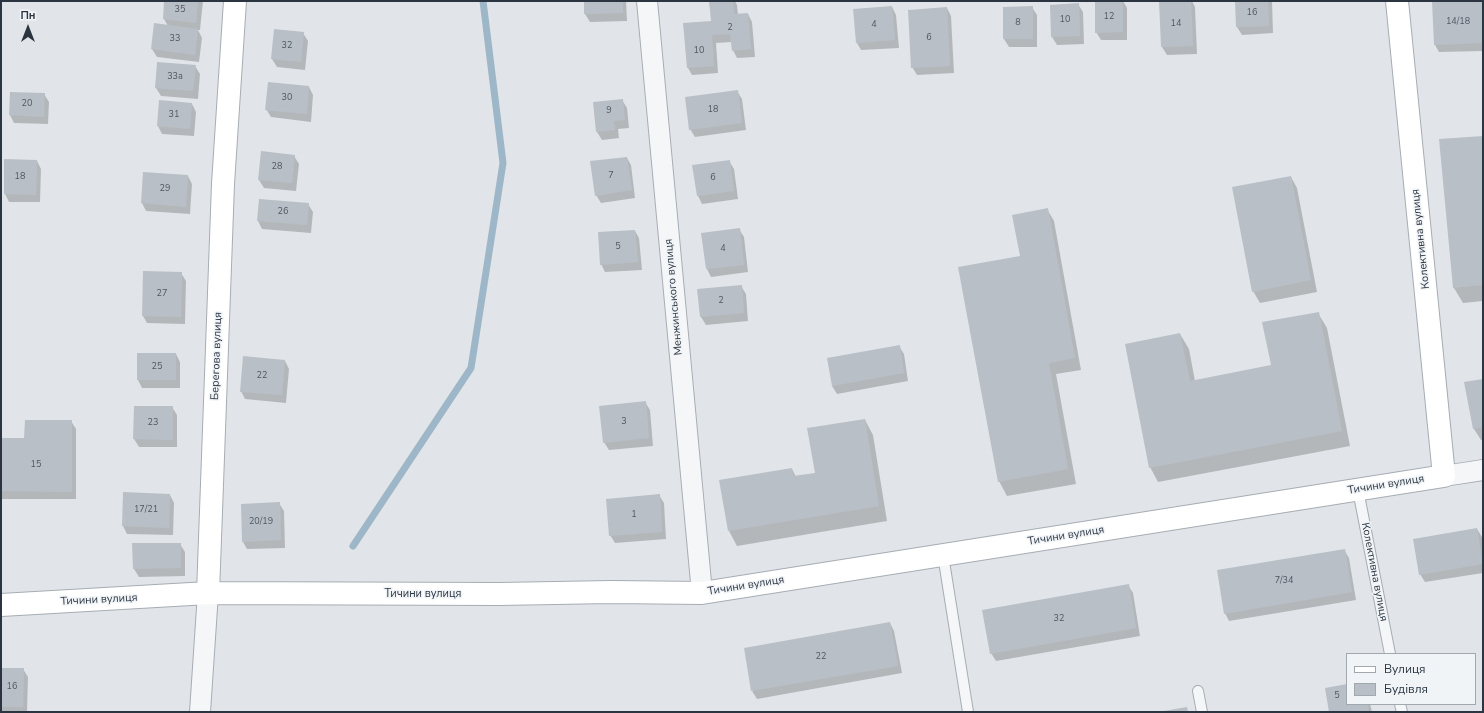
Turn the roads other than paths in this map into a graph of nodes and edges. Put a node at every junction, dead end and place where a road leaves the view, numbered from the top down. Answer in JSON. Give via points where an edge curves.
{"nodes":[{"id":1,"x":235,"y":1,"type":"edge"},
{"id":2,"x":647,"y":1,"type":"edge"},
{"id":3,"x":1398,"y":1,"type":"edge"},
{"id":4,"x":1483,"y":470,"type":"edge"},
{"id":5,"x":1444,"y":476,"type":"junction"},
{"id":6,"x":1358,"y":490,"type":"junction"},
{"id":7,"x":943,"y":555,"type":"junction"},
{"id":8,"x":208,"y":593,"type":"junction"},
{"id":9,"x":702,"y":593,"type":"junction"},
{"id":10,"x":1,"y":606,"type":"edge"},
{"id":11,"x":1390,"y":653,"type":"edge"},
{"id":12,"x":1198,"y":691,"type":"dead end"},
{"id":13,"x":200,"y":712,"type":"edge"},
{"id":14,"x":968,"y":712,"type":"edge"},
{"id":15,"x":1202,"y":712,"type":"edge"}],
"edges":[{"from":1,"to":8,"type":"street","name":"Берегова вулиця","via":[[223,184]]},
{"from":2,"to":9,"type":"street","name":"Менжинського вулиця"},
{"from":3,"to":5,"type":"street","name":"Колективна вулиця"},
{"from":4,"to":5,"type":"street","name":"Тичини вулиця"},
{"from":5,"to":6,"type":"street","name":"Тичини вулиця"},
{"from":6,"to":7,"type":"street","name":"Тичини вулиця"},
{"from":6,"to":11,"type":"lane","name":"Колективна вулиця"},
{"from":7,"to":9,"type":"street","name":"Тичини вулиця"},
{"from":7,"to":14,"type":"lane"},
{"from":8,"to":9,"type":"street","name":"Тичини вулиця"},
{"from":8,"to":10,"type":"street","name":"Тичини вулиця"},
{"from":8,"to":13,"type":"street","name":"Берегова вулиця"},
{"from":12,"to":15,"type":"lane"}]}
